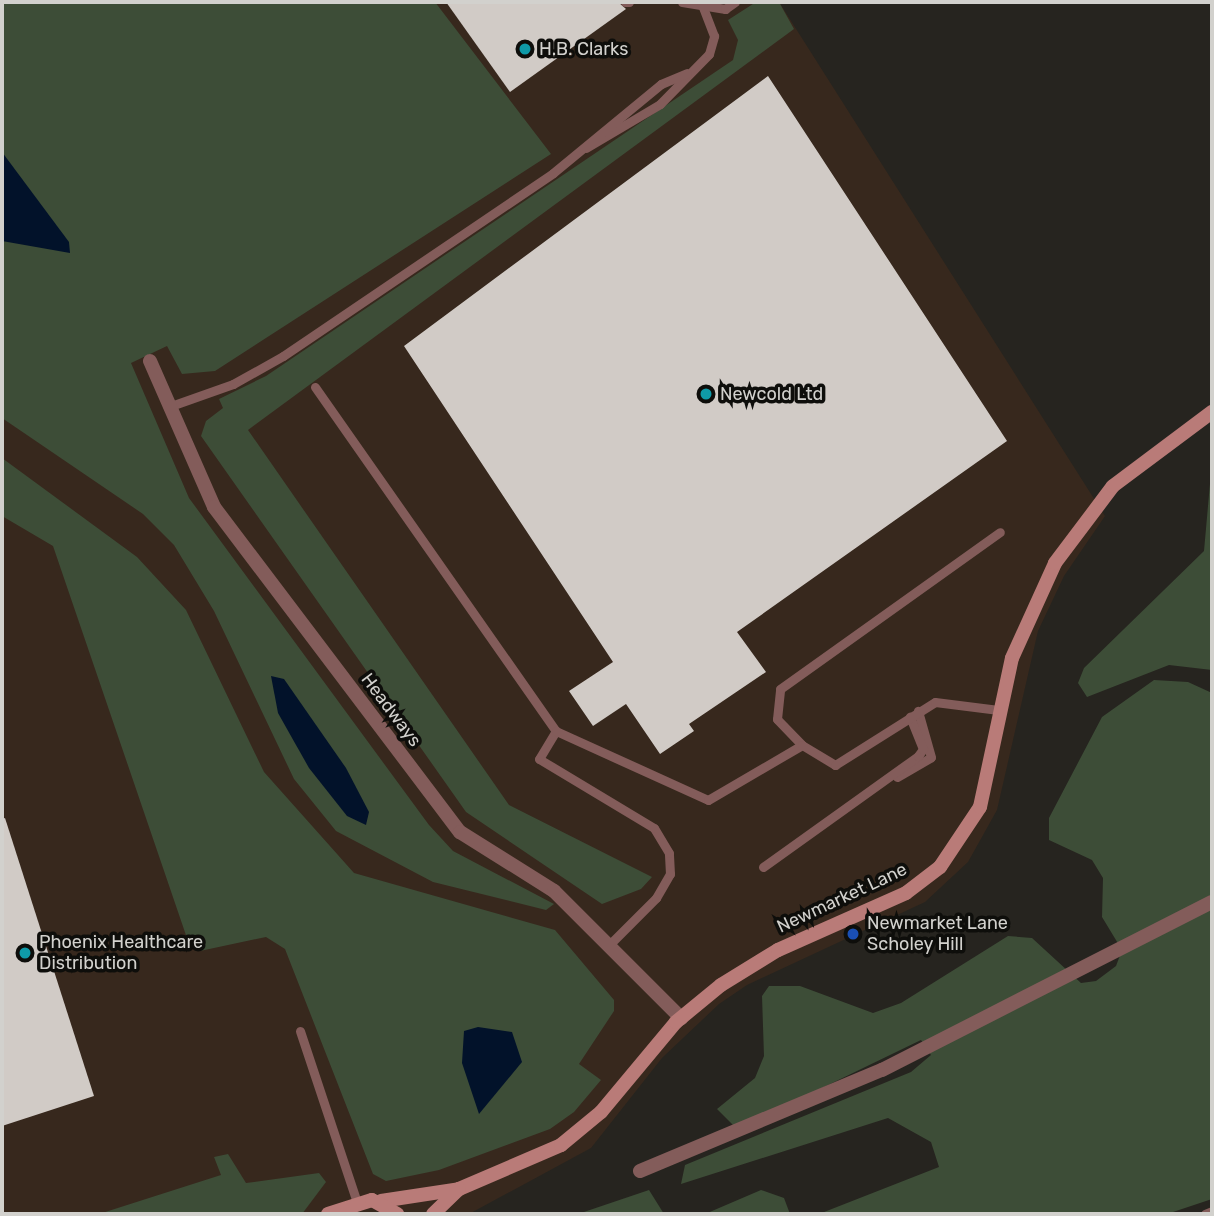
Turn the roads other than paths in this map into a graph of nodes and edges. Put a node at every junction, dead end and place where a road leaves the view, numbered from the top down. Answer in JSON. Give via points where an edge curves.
{"nodes":[{"id":1,"x":682,"y":2,"type":"edge"},
{"id":2,"x":735,"y":2,"type":"edge"},
{"id":3,"x":703,"y":4,"type":"edge"},
{"id":4,"x":687,"y":73,"type":"junction"},
{"id":5,"x":582,"y":151,"type":"junction"},
{"id":6,"x":150,"y":360,"type":"dead end"},
{"id":7,"x":315,"y":387,"type":"dead end"},
{"id":8,"x":166,"y":407,"type":"junction"},
{"id":9,"x":1212,"y":412,"type":"edge"},
{"id":10,"x":1000,"y":532,"type":"dead end"},
{"id":11,"x":998,"y":710,"type":"junction"},
{"id":12,"x":914,"y":713,"type":"junction"},
{"id":13,"x":556,"y":731,"type":"junction"},
{"id":14,"x":802,"y":745,"type":"junction"},
{"id":15,"x":763,"y":867,"type":"dead end"},
{"id":16,"x":1212,"y":902,"type":"edge"},
{"id":17,"x":608,"y":946,"type":"junction"},
{"id":18,"x":681,"y":1018,"type":"junction"},
{"id":19,"x":300,"y":1031,"type":"dead end"},
{"id":20,"x":640,"y":1171,"type":"dead end"},
{"id":21,"x":459,"y":1189,"type":"junction"},
{"id":22,"x":380,"y":1201,"type":"junction"},
{"id":23,"x":357,"y":1202,"type":"junction"},
{"id":24,"x":1212,"y":1211,"type":"edge"},
{"id":25,"x":328,"y":1214,"type":"edge"},
{"id":26,"x":397,"y":1214,"type":"edge"},
{"id":27,"x":433,"y":1214,"type":"edge"},
{"id":28,"x":1205,"y":1214,"type":"edge"}],
"edges":[{"from":1,"to":3,"type":"lane"},
{"from":2,"to":3,"type":"lane","via":[[726,9]]},
{"from":3,"to":4,"type":"lane","via":[[714,44]]},
{"from":4,"to":5,"type":"lane","via":[[618,115]]},
{"from":4,"to":5,"type":"lane","via":[[660,103]]},
{"from":5,"to":8,"type":"lane","via":[[283,356],[233,384]]},
{"from":6,"to":8,"type":"street","name":"Headways"},
{"from":7,"to":13,"type":"lane"},
{"from":8,"to":17,"type":"street","name":"Headways","via":[[214,508],[460,832],[554,891]]},
{"from":9,"to":11,"type":"main road","name":"Newmarket Lane","via":[[1144,458],[1072,537],[1024,624]]},
{"from":10,"to":14,"type":"lane","via":[[780,689],[777,719]]},
{"from":11,"to":12,"type":"lane","via":[[935,702]]},
{"from":11,"to":18,"type":"main road","name":"Newmarket Lane","via":[[980,807],[940,867],[883,905],[752,964]]},
{"from":12,"to":14,"type":"lane","via":[[835,765]]},
{"from":12,"to":15,"type":"lane","via":[[923,749],[895,778]]},
{"from":13,"to":14,"type":"lane","via":[[708,800]]},
{"from":13,"to":17,"type":"lane","via":[[539,759],[654,828],[668,853],[670,874],[656,898]]},
{"from":16,"to":20,"type":"street","via":[[882,1070]]},
{"from":17,"to":18,"type":"street","name":"Headways"},
{"from":18,"to":21,"type":"main road","name":"Newmarket Lane","via":[[576,1133],[528,1163]]},
{"from":19,"to":23,"type":"lane"},
{"from":21,"to":22,"type":"main road","name":"Newmarket Lane"},
{"from":21,"to":27,"type":"main road","name":"Newmarket Lane"},
{"from":22,"to":23,"type":"main road","name":"Newmarket Lane"},
{"from":22,"to":26,"type":"main road"},
{"from":23,"to":25,"type":"main road","name":"Newmarket Lane"},
{"from":24,"to":28,"type":"lane"}]}
